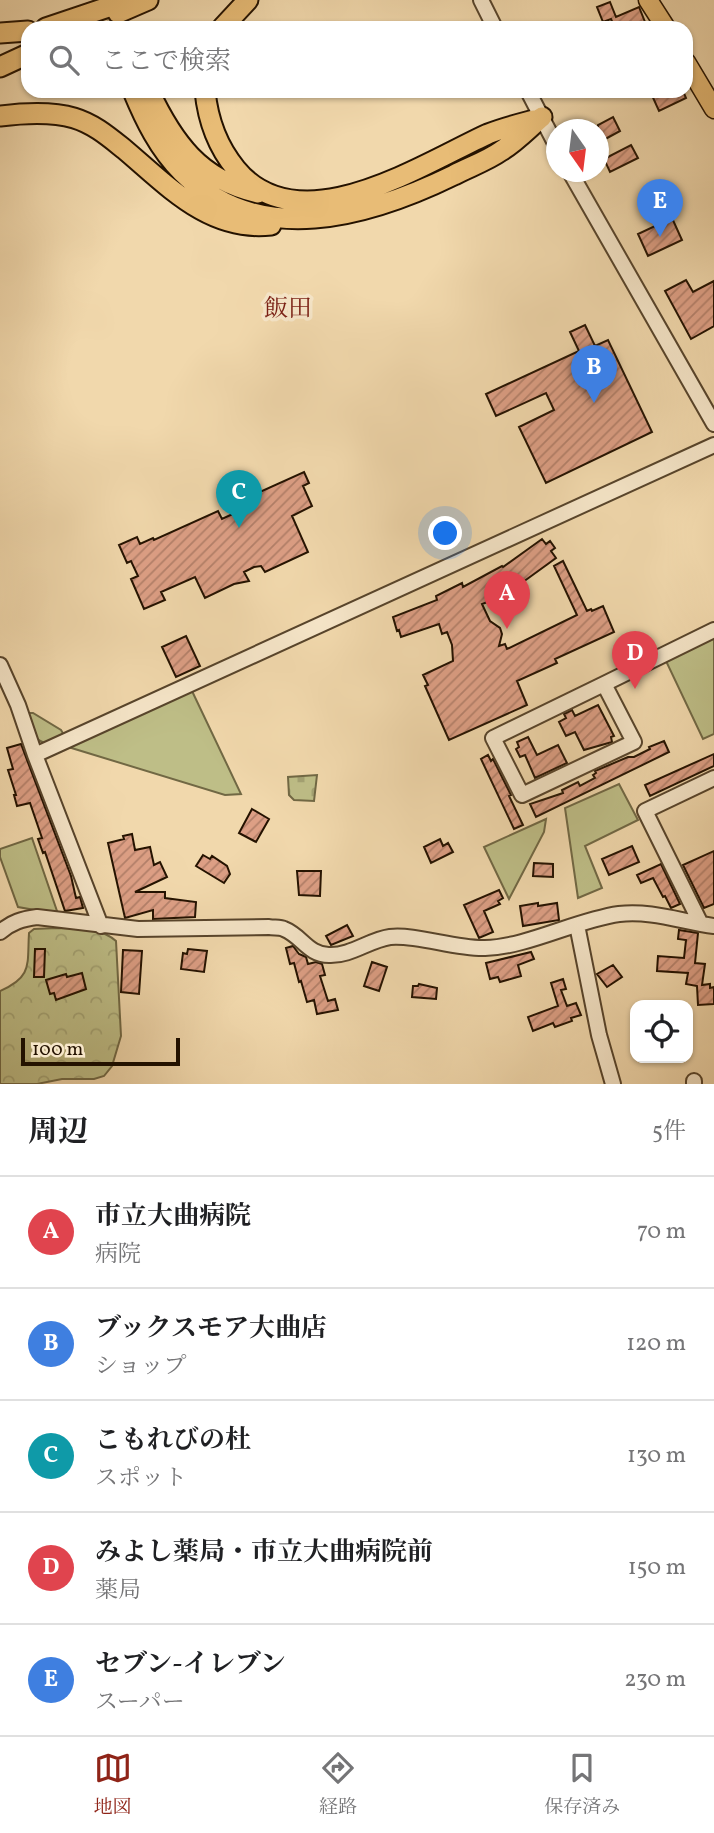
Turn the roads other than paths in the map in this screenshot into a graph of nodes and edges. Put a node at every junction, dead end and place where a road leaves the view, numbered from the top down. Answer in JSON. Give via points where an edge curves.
{"nodes":[{"id":1,"x":129,"y":0,"type":"edge"},
{"id":2,"x":148,"y":0,"type":"edge"},
{"id":3,"x":248,"y":0,"type":"edge"},
{"id":4,"x":481,"y":0,"type":"edge"},
{"id":5,"x":648,"y":0,"type":"edge"},
{"id":6,"x":67,"y":21,"type":"edge"},
{"id":7,"x":101,"y":21,"type":"edge"},
{"id":8,"x":228,"y":21,"type":"edge"},
{"id":9,"x":492,"y":21,"type":"edge"},
{"id":10,"x":662,"y":21,"type":"edge"},
{"id":11,"x":21,"y":32,"type":"edge"},
{"id":12,"x":0,"y":33,"type":"edge"},
{"id":13,"x":21,"y":57,"type":"edge"},
{"id":14,"x":0,"y":67,"type":"edge"},
{"id":15,"x":693,"y":74,"type":"edge"},
{"id":16,"x":136,"y":98,"type":"edge"},
{"id":17,"x":152,"y":98,"type":"edge"},
{"id":18,"x":206,"y":98,"type":"edge"},
{"id":19,"x":532,"y":98,"type":"edge"},
{"id":20,"x":714,"y":109,"type":"edge"},
{"id":21,"x":0,"y":116,"type":"edge"},
{"id":22,"x":542,"y":117,"type":"junction"},
{"id":23,"x":546,"y":125,"type":"edge"},
{"id":24,"x":576,"y":182,"type":"edge"},
{"id":25,"x":276,"y":197,"type":"junction"},
{"id":26,"x":321,"y":220,"type":"junction"},
{"id":27,"x":714,"y":424,"type":"edge"},
{"id":28,"x":714,"y":445,"type":"edge"},
{"id":29,"x":714,"y":630,"type":"edge"},
{"id":30,"x":0,"y":665,"type":"edge"},
{"id":31,"x":604,"y":684,"type":"junction"},
{"id":32,"x":35,"y":755,"type":"junction"},
{"id":33,"x":714,"y":778,"type":"edge"},
{"id":34,"x":577,"y":925,"type":"junction"},
{"id":35,"x":707,"y":925,"type":"edge"},
{"id":36,"x":101,"y":926,"type":"junction"},
{"id":37,"x":0,"y":932,"type":"edge"},
{"id":38,"x":613,"y":1084,"type":"edge"}],
"edges":[{"from":1,"to":6,"type":"highway"},
{"from":2,"to":7,"type":"highway"},
{"from":3,"to":8,"type":"highway"},
{"from":4,"to":9,"type":"street"},
{"from":5,"to":10,"type":"main road"},
{"from":11,"to":12,"type":"highway"},
{"from":13,"to":14,"type":"highway"},
{"from":15,"to":20,"type":"main road"},
{"from":16,"to":26,"type":"highway","via":[[164,150],[201,188],[267,217]]},
{"from":17,"to":25,"type":"highway","via":[[179,145],[219,180]]},
{"from":18,"to":25,"type":"highway","via":[[211,125],[228,159],[250,183]]},
{"from":19,"to":22,"type":"street"},
{"from":21,"to":26,"type":"highway","via":[[30,113],[74,118],[102,131],[197,209],[227,222],[259,226]]},
{"from":22,"to":23,"type":"street"},
{"from":22,"to":25,"type":"highway","via":[[490,133],[365,191],[328,200]]},
{"from":22,"to":26,"type":"highway","via":[[501,152],[426,188],[376,207]]},
{"from":24,"to":27,"type":"street"},
{"from":28,"to":32,"type":"street"},
{"from":29,"to":31,"type":"street"},
{"from":30,"to":32,"type":"street"},
{"from":31,"to":31,"type":"street","via":[[493,738],[522,795],[634,742]]},
{"from":32,"to":36,"type":"street"},
{"from":33,"to":35,"type":"street","via":[[645,811]]},
{"from":34,"to":35,"type":"street","via":[[620,914],[641,914]]},
{"from":34,"to":36,"type":"street","via":[[503,946],[464,947],[394,937],[329,955],[307,948],[283,928]]},
{"from":34,"to":38,"type":"street","via":[[598,1035]]},
{"from":36,"to":37,"type":"street","via":[[23,918]]}]}
